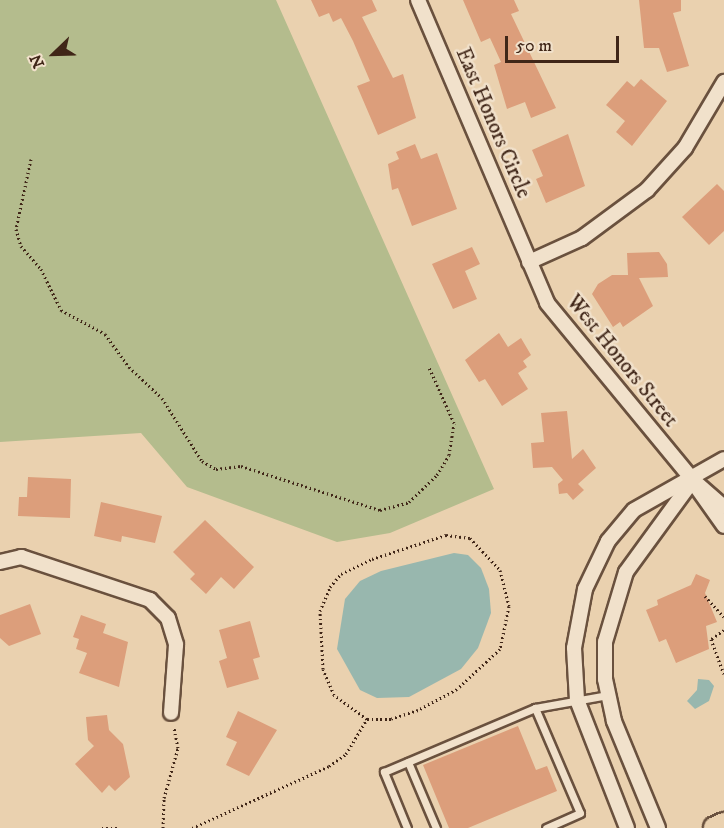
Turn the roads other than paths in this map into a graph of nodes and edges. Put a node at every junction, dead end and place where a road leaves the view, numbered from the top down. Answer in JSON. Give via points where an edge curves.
{"nodes":[{"id":1,"x":418,"y":0,"type":"edge"},
{"id":2,"x":724,"y":82,"type":"edge"},
{"id":3,"x":529,"y":262,"type":"junction"},
{"id":4,"x":724,"y":459,"type":"edge"},
{"id":5,"x":693,"y":480,"type":"junction"},
{"id":6,"x":724,"y":507,"type":"edge"},
{"id":7,"x":724,"y":526,"type":"edge"},
{"id":8,"x":0,"y":562,"type":"edge"},
{"id":9,"x":608,"y":694,"type":"junction"},
{"id":10,"x":578,"y":700,"type":"junction"},
{"id":11,"x":536,"y":708,"type":"junction"},
{"id":12,"x":171,"y":713,"type":"road end"},
{"id":13,"x":408,"y":762,"type":"junction"},
{"id":14,"x":724,"y":824,"type":"edge"},
{"id":15,"x":406,"y":828,"type":"edge"},
{"id":16,"x":436,"y":828,"type":"edge"},
{"id":17,"x":546,"y":828,"type":"edge"},
{"id":18,"x":627,"y":828,"type":"edge"},
{"id":19,"x":658,"y":828,"type":"edge"},
{"id":20,"x":714,"y":828,"type":"edge"}],
"edges":[{"from":1,"to":3,"type":"street","name":"East Honors Circle"},
{"from":2,"to":3,"type":"street","via":[[685,148],[647,190],[582,238]]},
{"from":3,"to":5,"type":"street","name":"West Honors Street","via":[[562,324]]},
{"from":4,"to":5,"type":"street"},
{"from":5,"to":6,"type":"street"},
{"from":5,"to":7,"type":"street","via":[[699,497]]},
{"from":5,"to":9,"type":"street","via":[[637,553],[615,595],[604,642]]},
{"from":5,"to":10,"type":"street","via":[[667,489],[634,510],[596,564],[577,621]]},
{"from":8,"to":12,"type":"street","via":[[21,558],[150,600],[168,618],[176,645]]},
{"from":9,"to":10,"type":"lane"},
{"from":9,"to":19,"type":"street","via":[[622,742]]},
{"from":10,"to":11,"type":"lane"},
{"from":10,"to":18,"type":"street"},
{"from":11,"to":13,"type":"lane"},
{"from":11,"to":17,"type":"lane","via":[[580,813]]},
{"from":13,"to":15,"type":"lane","via":[[384,772]]},
{"from":13,"to":16,"type":"lane"},
{"from":14,"to":20,"type":"main road"}]}
